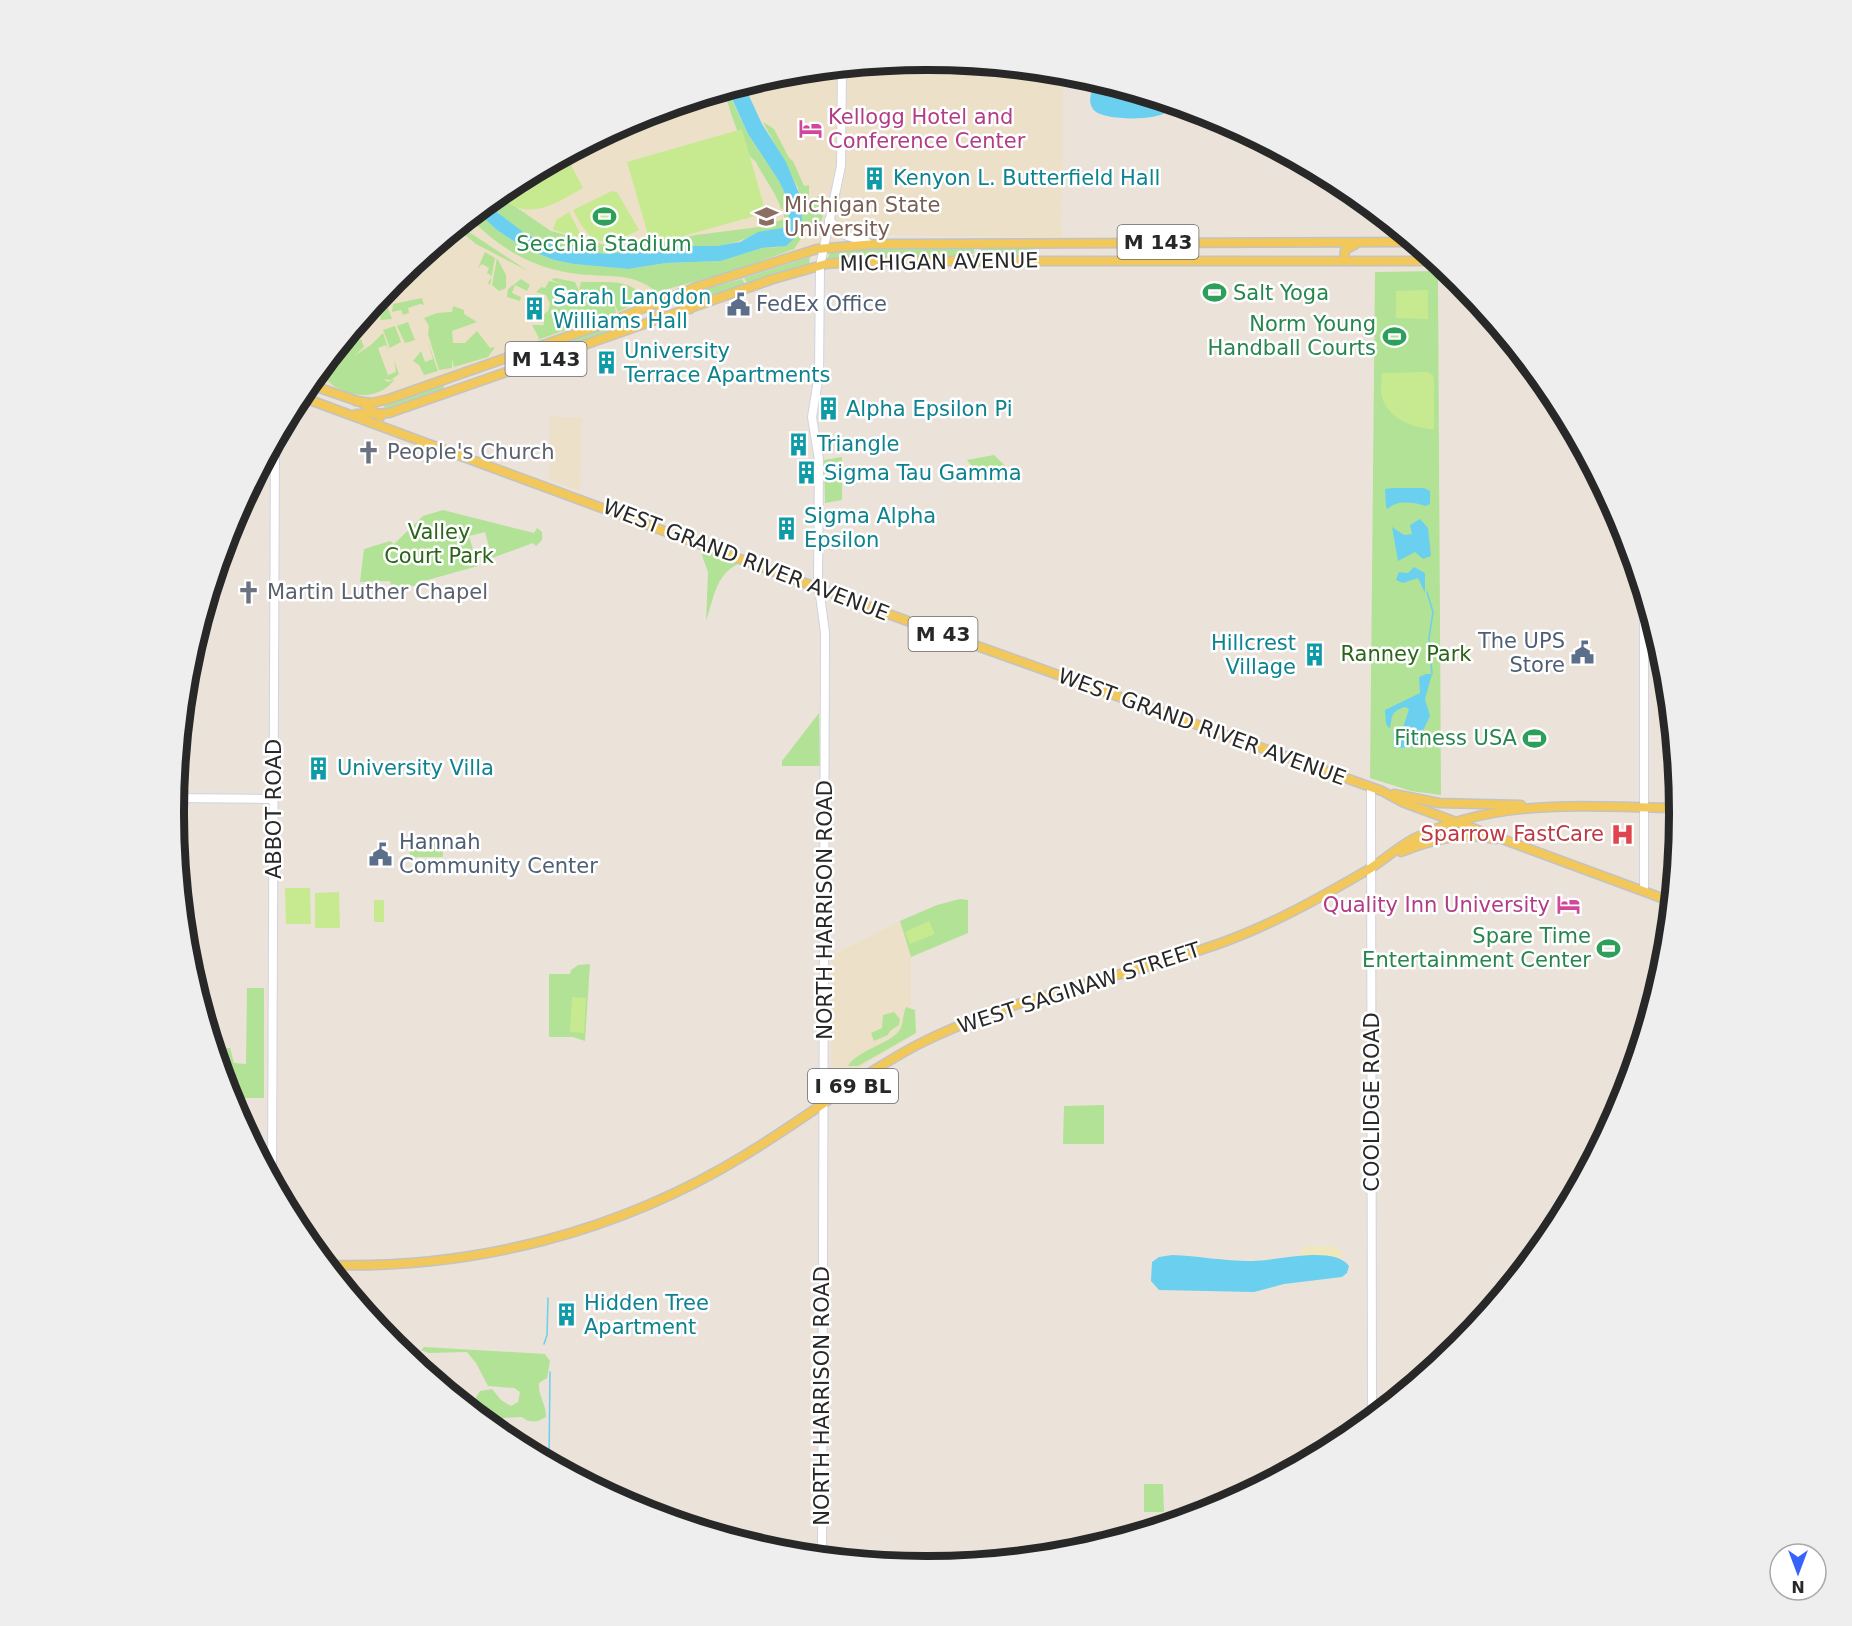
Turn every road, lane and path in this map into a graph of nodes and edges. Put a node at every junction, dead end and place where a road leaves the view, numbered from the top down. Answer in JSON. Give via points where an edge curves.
{"nodes":[{"id":1,"x":842,"y":76,"type":"edge"},
{"id":2,"x":829,"y":220,"type":"junction"},
{"id":3,"x":1309,"y":242,"type":"junction"},
{"id":4,"x":1364,"y":242,"type":"junction"},
{"id":5,"x":1401,"y":242,"type":"edge"},
{"id":6,"x":976,"y":243,"type":"junction"},
{"id":7,"x":1055,"y":243,"type":"junction"},
{"id":8,"x":876,"y":244,"type":"junction"},
{"id":9,"x":822,"y":248,"type":"junction"},
{"id":10,"x":1421,"y":260,"type":"edge"},
{"id":11,"x":958,"y":261,"type":"junction"},
{"id":12,"x":1047,"y":261,"type":"junction"},
{"id":13,"x":1301,"y":261,"type":"junction"},
{"id":14,"x":1344,"y":261,"type":"junction"},
{"id":15,"x":1415,"y":261,"type":"junction"},
{"id":16,"x":1422,"y":261,"type":"edge"},
{"id":17,"x":820,"y":266,"type":"junction"},
{"id":18,"x":696,"y":287,"type":"junction"},
{"id":19,"x":659,"y":301,"type":"junction"},
{"id":20,"x":690,"y":309,"type":"junction"},
{"id":21,"x":648,"y":323,"type":"junction"},
{"id":22,"x":467,"y":373,"type":"junction"},
{"id":23,"x":465,"y":386,"type":"junction"},
{"id":24,"x":318,"y":388,"type":"edge"},
{"id":25,"x":309,"y":400,"type":"edge"},
{"id":26,"x":356,"y":401,"type":"junction"},
{"id":27,"x":346,"y":413,"type":"junction"},
{"id":28,"x":377,"y":415,"type":"junction"},
{"id":29,"x":405,"y":434,"type":"junction"},
{"id":30,"x":275,"y":457,"type":"edge"},
{"id":31,"x":819,"y":588,"type":"junction"},
{"id":32,"x":1644,"y":625,"type":"edge"},
{"id":33,"x":1371,"y":788,"type":"junction"},
{"id":34,"x":1382,"y":791,"type":"junction"},
{"id":35,"x":184,"y":798,"type":"edge"},
{"id":36,"x":274,"y":799,"type":"junction"},
{"id":37,"x":1546,"y":807,"type":"junction"},
{"id":38,"x":1643,"y":807,"type":"junction"},
{"id":39,"x":1669,"y":808,"type":"edge"},
{"id":40,"x":1460,"y":821,"type":"junction"},
{"id":41,"x":1524,"y":846,"type":"junction"},
{"id":42,"x":1387,"y":858,"type":"junction"},
{"id":43,"x":1372,"y":867,"type":"junction"},
{"id":44,"x":1644,"y":891,"type":"junction"},
{"id":45,"x":1663,"y":898,"type":"edge"},
{"id":46,"x":824,"y":1105,"type":"junction"},
{"id":47,"x":272,"y":1164,"type":"edge"},
{"id":48,"x":337,"y":1265,"type":"edge"},
{"id":49,"x":1372,"y":1406,"type":"edge"},
{"id":50,"x":822,"y":1548,"type":"edge"}],
"edges":[{"from":1,"to":2,"type":"street","name":"NORTH HARRISON ROAD","via":[[841,166]]},
{"from":2,"to":8,"type":"street","via":[[849,238]]},
{"from":2,"to":9,"type":"street","name":"NORTH HARRISON ROAD"},
{"from":3,"to":4,"type":"main road","name":"MICHIGAN AVENUE","number":"M 143"},
{"from":3,"to":7,"type":"main road","name":"MICHIGAN AVENUE","number":"M 143"},
{"from":3,"to":13,"type":"main road","via":[[1312,252]]},
{"from":4,"to":5,"type":"main road","name":"MICHIGAN AVENUE","number":"M 143"},
{"from":4,"to":14,"type":"main road","via":[[1347,249]]},
{"from":6,"to":7,"type":"main road","name":"MICHIGAN AVENUE","number":"M 143"},
{"from":6,"to":8,"type":"main road","name":"MICHIGAN AVENUE","number":"M 143"},
{"from":6,"to":11,"type":"main road","via":[[977,256]]},
{"from":7,"to":12,"type":"main road","via":[[1045,249]]},
{"from":8,"to":9,"type":"main road","name":"MICHIGAN AVENUE","number":"M 143"},
{"from":9,"to":17,"type":"street","name":"NORTH HARRISON ROAD"},
{"from":9,"to":18,"type":"main road","name":"MICHIGAN AVENUE","number":"M 143"},
{"from":10,"to":15,"type":"main road"},
{"from":11,"to":12,"type":"main road","name":"MICHIGAN AVENUE","number":"M 143"},
{"from":11,"to":17,"type":"main road","name":"MICHIGAN AVENUE","number":"M 143","via":[[855,261]]},
{"from":12,"to":13,"type":"main road","name":"MICHIGAN AVENUE","number":"M 143"},
{"from":13,"to":14,"type":"main road","number":"M 143"},
{"from":14,"to":15,"type":"main road","number":"M 143"},
{"from":15,"to":16,"type":"main road","number":"M 143"},
{"from":17,"to":20,"type":"main road","name":"MICHIGAN AVENUE","number":"M 143"},
{"from":17,"to":31,"type":"street","name":"NORTH HARRISON ROAD","via":[[819,374],[812,417],[819,459]]},
{"from":18,"to":19,"type":"main road","name":"MICHIGAN AVENUE","number":"M 143"},
{"from":18,"to":20,"type":"main road","via":[[688,297]]},
{"from":19,"to":21,"type":"main road","via":[[661,313]]},
{"from":19,"to":22,"type":"main road","name":"MICHIGAN AVENUE","number":"M 143"},
{"from":20,"to":21,"type":"main road","name":"MICHIGAN AVENUE","number":"M 143"},
{"from":21,"to":23,"type":"main road","name":"MICHIGAN AVENUE","number":"M 143"},
{"from":22,"to":23,"type":"main road","via":[[462,379]]},
{"from":22,"to":26,"type":"main road","name":"MICHIGAN AVENUE","number":"M 143","via":[[385,401]]},
{"from":23,"to":28,"type":"main road","name":"MICHIGAN AVENUE","number":"M 143"},
{"from":24,"to":26,"type":"main road","name":"WEST GRAND RIVER AVENUE","number":"M 43"},
{"from":25,"to":27,"type":"main road","name":"WEST GRAND RIVER AVENUE","number":"M 43"},
{"from":26,"to":28,"type":"main road","name":"WEST GRAND RIVER AVENUE","number":"M 43"},
{"from":27,"to":28,"type":"main road","name":"MICHIGAN AVENUE","number":"M 143"},
{"from":27,"to":29,"type":"main road","name":"WEST GRAND RIVER AVENUE","number":"M 43"},
{"from":28,"to":29,"type":"main road","name":"WEST GRAND RIVER AVENUE","number":"M 43"},
{"from":29,"to":31,"type":"main road","name":"WEST GRAND RIVER AVENUE","number":"M 43"},
{"from":30,"to":36,"type":"street","name":"ABBOT ROAD"},
{"from":31,"to":33,"type":"main road","name":"WEST GRAND RIVER AVENUE","number":"M 43"},
{"from":31,"to":46,"type":"street","name":"NORTH HARRISON ROAD","via":[[825,633]]},
{"from":32,"to":38,"type":"street"},
{"from":33,"to":34,"type":"main road","name":"WEST GRAND RIVER AVENUE","number":"M 43"},
{"from":33,"to":43,"type":"street","name":"COOLIDGE ROAD"},
{"from":34,"to":37,"type":"main road","number":"M 43","via":[[1439,803]]},
{"from":34,"to":40,"type":"main road","name":"WEST GRAND RIVER AVENUE","number":"M 43","via":[[1402,802]]},
{"from":35,"to":36,"type":"street"},
{"from":36,"to":47,"type":"street","name":"ABBOT ROAD"},
{"from":37,"to":38,"type":"main road","number":"I 69 BL"},
{"from":37,"to":40,"type":"main road","number":"I 69 BL","via":[[1488,813]]},
{"from":38,"to":39,"type":"main road","number":"I 69 BL"},
{"from":38,"to":44,"type":"street"},
{"from":40,"to":41,"type":"main road","number":"M 43"},
{"from":40,"to":42,"type":"main road","name":"WEST SAGINAW STREET","number":"I 69 BL","via":[[1410,840]]},
{"from":41,"to":42,"type":"main road","number":"I 69 BL","via":[[1455,836],[1429,841]]},
{"from":41,"to":44,"type":"main road","number":"I 69 BL"},
{"from":42,"to":43,"type":"main road","name":"WEST SAGINAW STREET","number":"I 69 BL"},
{"from":43,"to":46,"type":"main road","name":"WEST SAGINAW STREET","number":"I 69 BL","via":[[1310,903],[1234,939],[1004,1007],[948,1029]]},
{"from":43,"to":49,"type":"street","name":"COOLIDGE ROAD"},
{"from":44,"to":45,"type":"main road","number":"I 69 BL"},
{"from":46,"to":48,"type":"main road","name":"WEST SAGINAW STREET","number":"I 69 BL","via":[[713,1174],[600,1224],[533,1244],[454,1259]]},
{"from":46,"to":50,"type":"street","name":"NORTH HARRISON ROAD"}]}
